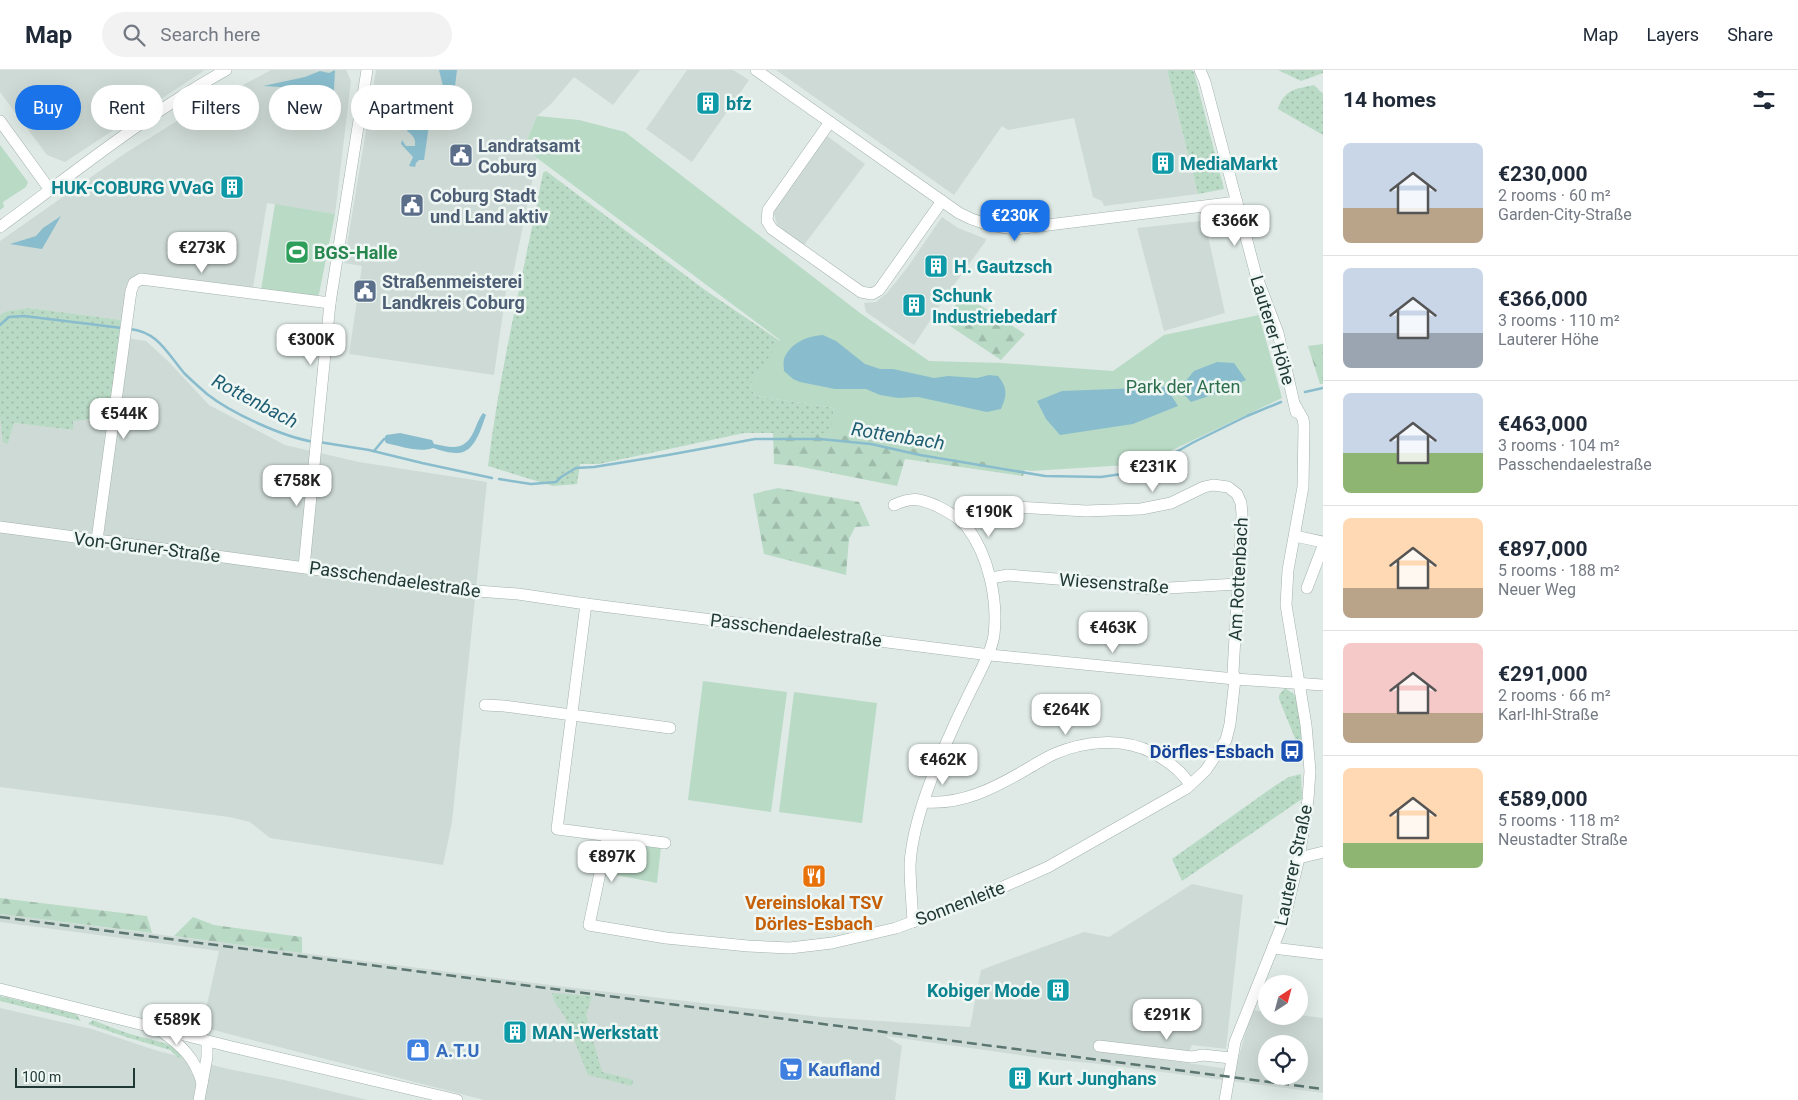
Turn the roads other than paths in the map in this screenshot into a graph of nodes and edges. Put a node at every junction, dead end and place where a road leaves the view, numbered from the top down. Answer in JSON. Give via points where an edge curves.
{"nodes":[{"id":1,"x":226,"y":70,"type":"edge"},
{"id":2,"x":367,"y":70,"type":"edge"},
{"id":3,"x":756,"y":70,"type":"edge"},
{"id":4,"x":1200,"y":70,"type":"edge"},
{"id":5,"x":1205,"y":76,"type":"edge"},
{"id":6,"x":0,"y":120,"type":"edge"},
{"id":7,"x":830,"y":122,"type":"junction"},
{"id":8,"x":50,"y":190,"type":"junction"},
{"id":9,"x":942,"y":201,"type":"junction"},
{"id":10,"x":1238,"y":202,"type":"junction"},
{"id":11,"x":0,"y":227,"type":"edge"},
{"id":12,"x":330,"y":303,"type":"junction"},
{"id":13,"x":1295,"y":405,"type":"joint"},
{"id":14,"x":894,"y":505,"type":"dead end"},
{"id":15,"x":0,"y":527,"type":"edge"},
{"id":16,"x":967,"y":527,"type":"junction"},
{"id":17,"x":1295,"y":536,"type":"junction"},
{"id":18,"x":97,"y":540,"type":"junction"},
{"id":19,"x":1323,"y":544,"type":"edge"},
{"id":20,"x":300,"y":567,"type":"junction"},
{"id":21,"x":991,"y":578,"type":"junction"},
{"id":22,"x":1237,"y":584,"type":"junction"},
{"id":23,"x":1307,"y":588,"type":"dead end"},
{"id":24,"x":586,"y":604,"type":"junction"},
{"id":25,"x":990,"y":654,"type":"junction"},
{"id":26,"x":1235,"y":680,"type":"junction"},
{"id":27,"x":1299,"y":684,"type":"junction"},
{"id":28,"x":1323,"y":685,"type":"edge"},
{"id":29,"x":485,"y":705,"type":"dead end"},
{"id":30,"x":571,"y":716,"type":"junction"},
{"id":31,"x":670,"y":728,"type":"dead end"},
{"id":32,"x":1190,"y":785,"type":"junction"},
{"id":33,"x":924,"y":802,"type":"junction"},
{"id":34,"x":608,"y":835,"type":"junction"},
{"id":35,"x":665,"y":843,"type":"dead end"},
{"id":36,"x":1323,"y":852,"type":"edge"},
{"id":37,"x":1299,"y":858,"type":"junction"},
{"id":38,"x":913,"y":922,"type":"junction"},
{"id":39,"x":1273,"y":948,"type":"junction"},
{"id":40,"x":1323,"y":954,"type":"edge"},
{"id":41,"x":0,"y":989,"type":"edge"},
{"id":42,"x":154,"y":1026,"type":"junction"},
{"id":43,"x":207,"y":1041,"type":"junction"},
{"id":44,"x":1100,"y":1046,"type":"dead end"},
{"id":45,"x":1231,"y":1058,"type":"junction"},
{"id":46,"x":202,"y":1083,"type":"junction"},
{"id":47,"x":199,"y":1100,"type":"edge"},
{"id":48,"x":457,"y":1100,"type":"edge"},
{"id":49,"x":1225,"y":1100,"type":"edge"}],
"edges":[{"from":1,"to":8,"type":"street","via":[[171,102]]},
{"from":2,"to":12,"type":"street"},
{"from":3,"to":7,"type":"street"},
{"from":4,"to":5,"type":"street","name":"Lauterer Höhe"},
{"from":5,"to":10,"type":"street","name":"Lauterer Höhe"},
{"from":6,"to":8,"type":"street"},
{"from":7,"to":9,"type":"street"},
{"from":7,"to":9,"type":"street","via":[[768,210],[767,221],[772,229],[861,292],[872,294],[879,290]]},
{"from":8,"to":11,"type":"street"},
{"from":9,"to":10,"type":"street","via":[[985,225],[1015,228]]},
{"from":10,"to":13,"type":"street","name":"Lauterer Höhe","via":[[1256,275],[1278,333]]},
{"from":12,"to":18,"type":"street","via":[[140,279],[134,283]]},
{"from":12,"to":20,"type":"street","via":[[316,449]]},
{"from":13,"to":17,"type":"street","name":"Lauterer Straße","via":[[1304,445],[1303,487]]},
{"from":14,"to":16,"type":"street","via":[[911,498],[929,503],[946,510]]},
{"from":15,"to":18,"type":"street","name":"Von-Gruner-Straße"},
{"from":16,"to":21,"type":"street","via":[[979,546]]},
{"from":16,"to":22,"type":"street","name":"Am Rottenbach","via":[[983,513],[998,506],[1086,511],[1141,509],[1171,503],[1204,487],[1222,485],[1236,494],[1242,507]]},
{"from":17,"to":19,"type":"street"},
{"from":17,"to":27,"type":"street","name":"Lauterer Straße","via":[[1288,570],[1286,605]]},
{"from":18,"to":20,"type":"street","name":"Von-Gruner-Straße"},
{"from":19,"to":23,"type":"street"},
{"from":20,"to":24,"type":"street","name":"Passchendaelestraße"},
{"from":21,"to":22,"type":"street","name":"Wiesenstraße","via":[[1008,576],[1082,581],[1152,589]]},
{"from":21,"to":25,"type":"street","via":[[994,635]]},
{"from":22,"to":26,"type":"street","name":"Am Rottenbach"},
{"from":24,"to":25,"type":"street","name":"Passchendaelestraße"},
{"from":24,"to":30,"type":"street"},
{"from":25,"to":26,"type":"street","name":"Passchendaelestraße"},
{"from":25,"to":33,"type":"street","via":[[952,729]]},
{"from":26,"to":27,"type":"street","name":"Passchendaelestraße"},
{"from":26,"to":32,"type":"street","name":"Sonnenleite","via":[[1226,740],[1206,770]]},
{"from":27,"to":28,"type":"street","name":"Passchendaelestraße"},
{"from":27,"to":37,"type":"street","name":"Lauterer Straße","via":[[1310,771]]},
{"from":29,"to":30,"type":"street"},
{"from":30,"to":31,"type":"street"},
{"from":30,"to":34,"type":"street","via":[[557,829]]},
{"from":32,"to":33,"type":"street","via":[[1186,777],[1166,760],[1146,750],[1118,743],[1090,743],[1054,754],[979,794],[953,801]]},
{"from":32,"to":38,"type":"street","name":"Sonnenleite","via":[[1048,867]]},
{"from":33,"to":38,"type":"street","via":[[910,864]]},
{"from":34,"to":35,"type":"street"},
{"from":34,"to":38,"type":"street","name":"Sonnenleite","via":[[590,926],[666,938],[790,948],[832,943]]},
{"from":36,"to":37,"type":"street"},
{"from":37,"to":39,"type":"street","name":"Lauterer Straße"},
{"from":39,"to":40,"type":"street"},
{"from":39,"to":45,"type":"street","name":"Lauterer Straße","via":[[1241,1023]]},
{"from":41,"to":42,"type":"street"},
{"from":42,"to":43,"type":"street"},
{"from":42,"to":46,"type":"street","via":[[186,1051],[198,1069]]},
{"from":43,"to":46,"type":"street"},
{"from":43,"to":48,"type":"street"},
{"from":44,"to":45,"type":"street","via":[[1192,1058],[1203,1055]]},
{"from":45,"to":49,"type":"street","name":"Lauterer Straße"},
{"from":46,"to":47,"type":"street"}]}
